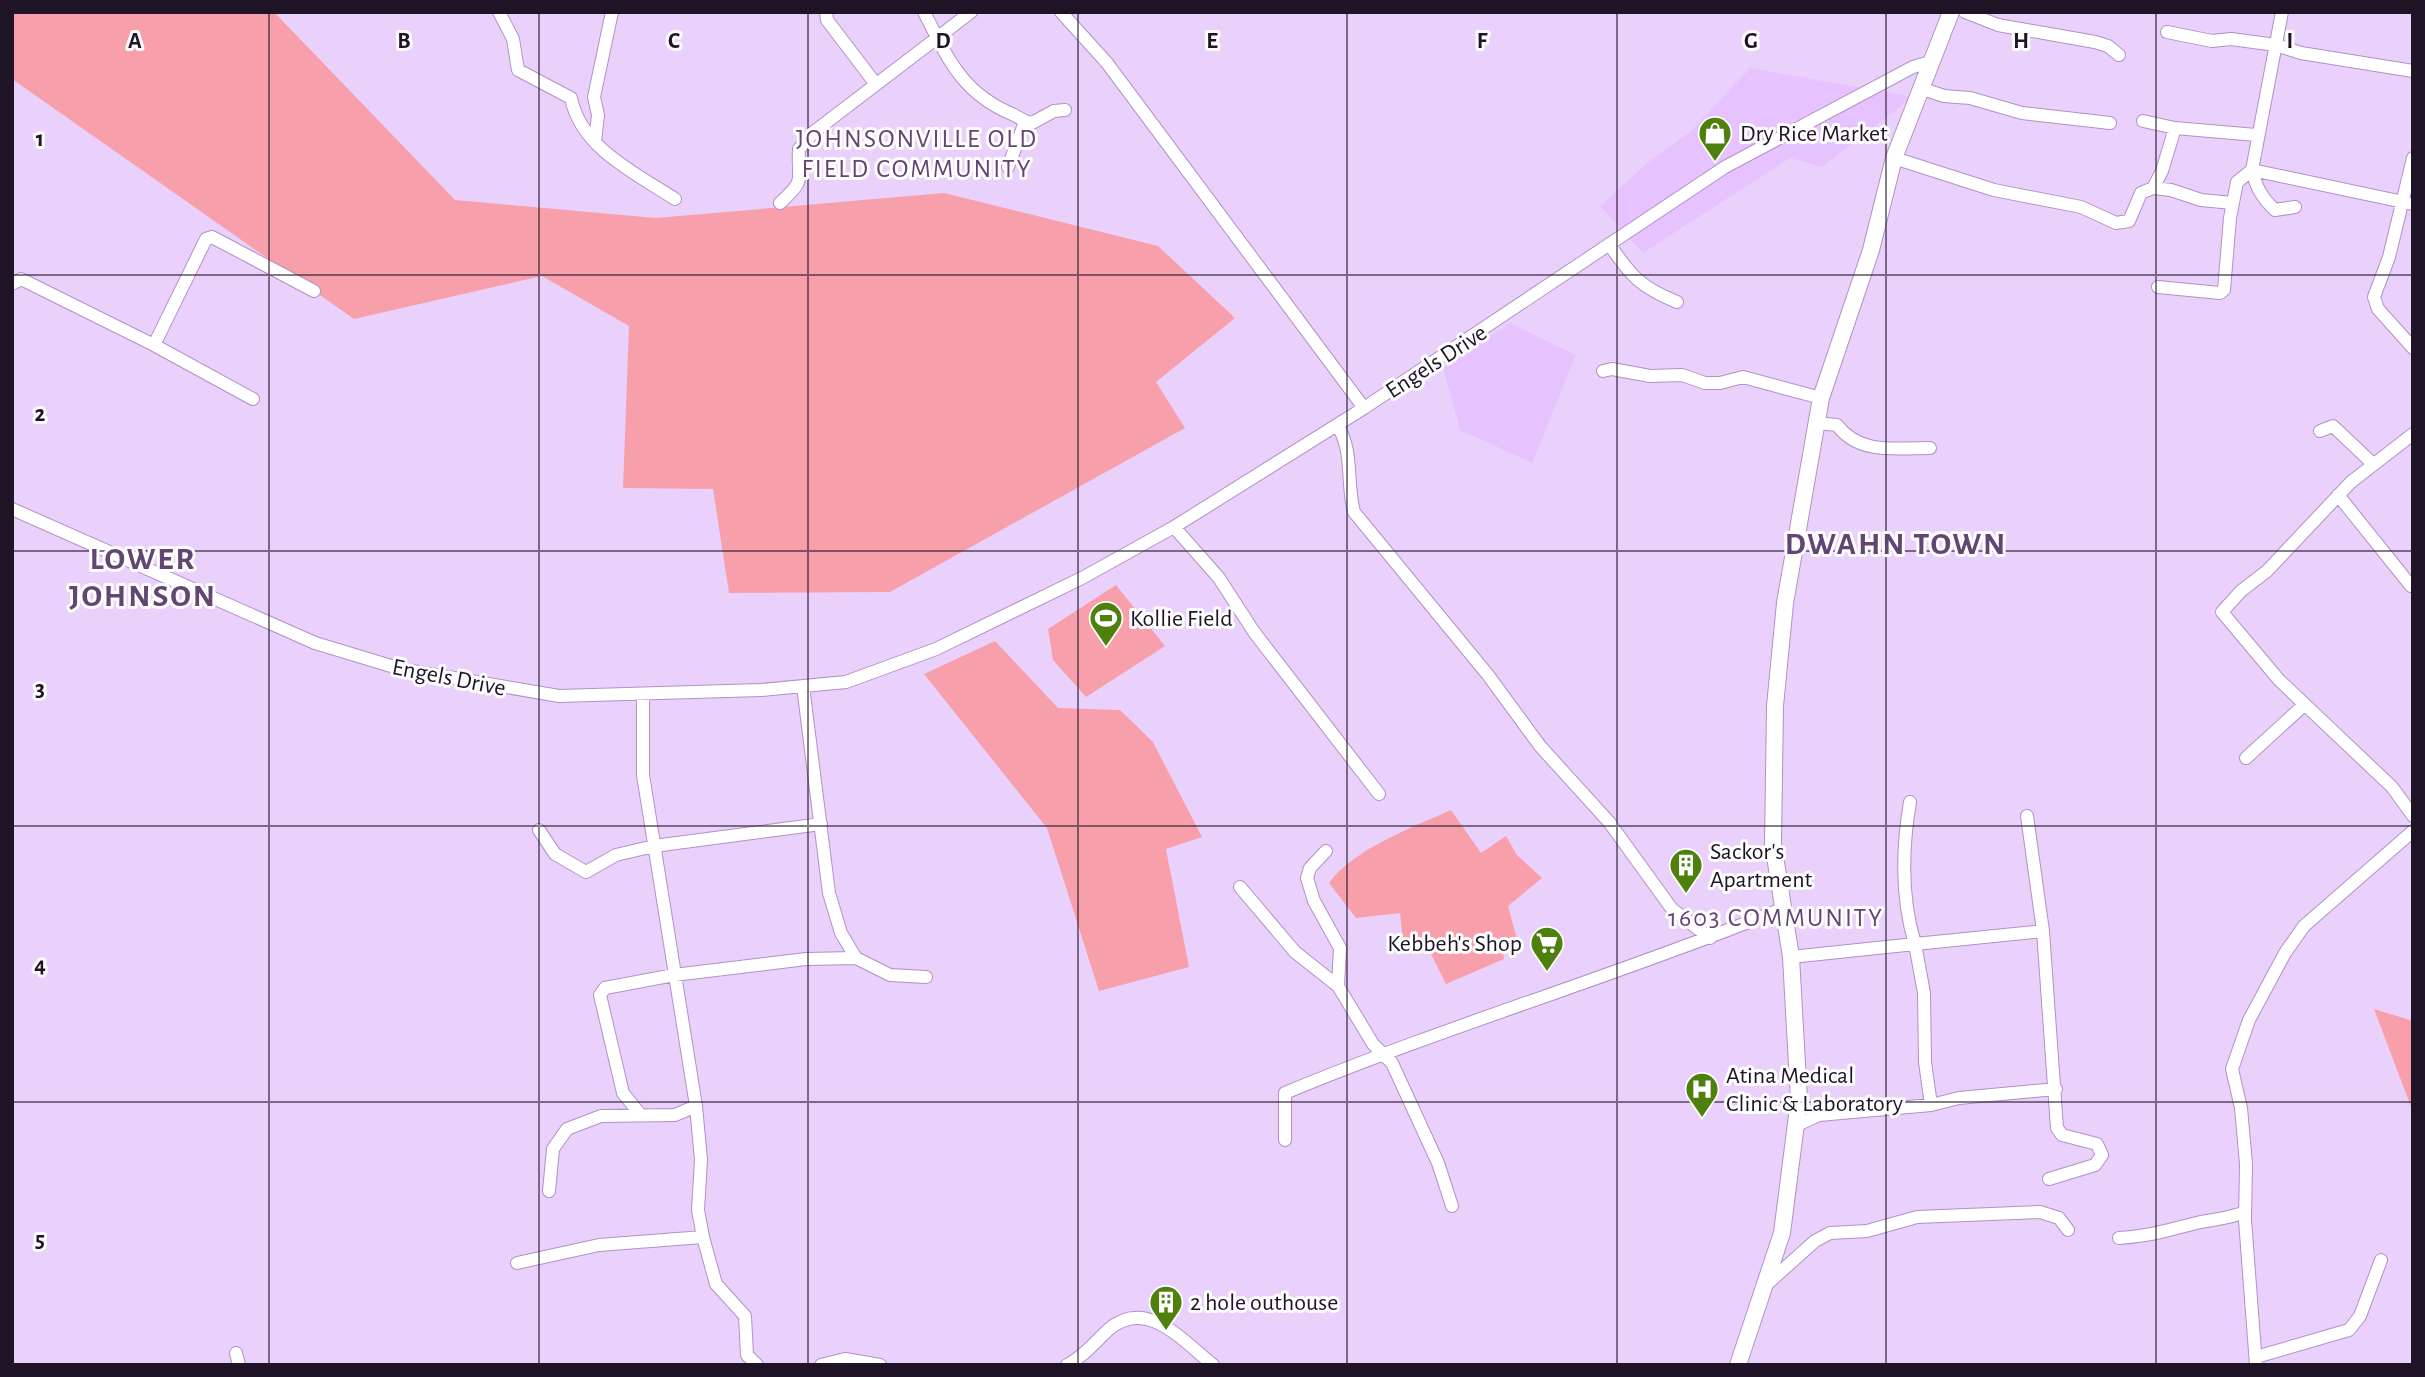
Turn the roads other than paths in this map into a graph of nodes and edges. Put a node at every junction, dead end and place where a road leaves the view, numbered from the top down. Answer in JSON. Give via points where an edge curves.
{"nodes":[{"id":1,"x":499,"y":12,"type":"edge"},
{"id":2,"x":612,"y":12,"type":"edge"},
{"id":3,"x":826,"y":12,"type":"edge"},
{"id":4,"x":924,"y":12,"type":"edge"},
{"id":5,"x":971,"y":12,"type":"edge"},
{"id":6,"x":1061,"y":12,"type":"edge"},
{"id":7,"x":1951,"y":12,"type":"edge"},
{"id":8,"x":1965,"y":12,"type":"edge"},
{"id":9,"x":2282,"y":12,"type":"edge"},
{"id":10,"x":2167,"y":32,"type":"dead end"},
{"id":11,"x":937,"y":38,"type":"junction"},
{"id":12,"x":2276,"y":45,"type":"junction"},
{"id":13,"x":2119,"y":55,"type":"dead end"},
{"id":14,"x":1930,"y":62,"type":"junction"},
{"id":15,"x":2413,"y":71,"type":"edge"},
{"id":16,"x":875,"y":83,"type":"junction"},
{"id":17,"x":1920,"y":88,"type":"junction"},
{"id":18,"x":1065,"y":110,"type":"dead end"},
{"id":19,"x":2143,"y":121,"type":"dead end"},
{"id":20,"x":1025,"y":122,"type":"junction"},
{"id":21,"x":2110,"y":123,"type":"dead end"},
{"id":22,"x":2175,"y":128,"type":"junction"},
{"id":23,"x":2256,"y":135,"type":"junction"},
{"id":24,"x":595,"y":142,"type":"junction"},
{"id":25,"x":1894,"y":158,"type":"junction"},
{"id":26,"x":2413,"y":158,"type":"edge"},
{"id":27,"x":1008,"y":167,"type":"dead end"},
{"id":28,"x":2252,"y":170,"type":"junction"},
{"id":29,"x":2153,"y":188,"type":"junction"},
{"id":30,"x":675,"y":199,"type":"dead end"},
{"id":31,"x":780,"y":203,"type":"dead end"},
{"id":32,"x":2233,"y":203,"type":"junction"},
{"id":33,"x":2407,"y":204,"type":"edge"},
{"id":34,"x":2295,"y":207,"type":"dead end"},
{"id":35,"x":1609,"y":244,"type":"junction"},
{"id":36,"x":15,"y":279,"type":"edge"},
{"id":37,"x":2158,"y":287,"type":"dead end"},
{"id":38,"x":314,"y":291,"type":"dead end"},
{"id":39,"x":1677,"y":302,"type":"dead end"},
{"id":40,"x":154,"y":345,"type":"junction"},
{"id":41,"x":2413,"y":348,"type":"edge"},
{"id":42,"x":1603,"y":371,"type":"dead end"},
{"id":43,"x":1822,"y":398,"type":"junction"},
{"id":44,"x":253,"y":399,"type":"dead end"},
{"id":45,"x":1364,"y":408,"type":"junction"},
{"id":46,"x":1816,"y":423,"type":"junction"},
{"id":47,"x":1337,"y":425,"type":"junction"},
{"id":48,"x":2320,"y":431,"type":"dead end"},
{"id":49,"x":2413,"y":434,"type":"edge"},
{"id":50,"x":1930,"y":448,"type":"dead end"},
{"id":51,"x":2372,"y":463,"type":"junction"},
{"id":52,"x":2338,"y":495,"type":"junction"},
{"id":53,"x":12,"y":509,"type":"edge"},
{"id":54,"x":1174,"y":527,"type":"junction"},
{"id":55,"x":2411,"y":586,"type":"edge"},
{"id":56,"x":803,"y":687,"type":"junction"},
{"id":57,"x":643,"y":694,"type":"junction"},
{"id":58,"x":2304,"y":705,"type":"junction"},
{"id":59,"x":2246,"y":758,"type":"dead end"},
{"id":60,"x":1380,"y":794,"type":"dead end"},
{"id":61,"x":1910,"y":802,"type":"dead end"},
{"id":62,"x":2027,"y":816,"type":"dead end"},
{"id":63,"x":2413,"y":817,"type":"edge"},
{"id":64,"x":821,"y":824,"type":"junction"},
{"id":65,"x":539,"y":830,"type":"dead end"},
{"id":66,"x":2413,"y":831,"type":"edge"},
{"id":67,"x":654,"y":846,"type":"junction"},
{"id":68,"x":1326,"y":852,"type":"dead end"},
{"id":69,"x":1240,"y":887,"type":"dead end"},
{"id":70,"x":1784,"y":908,"type":"junction"},
{"id":71,"x":2042,"y":931,"type":"junction"},
{"id":72,"x":1710,"y":938,"type":"junction"},
{"id":73,"x":1914,"y":944,"type":"junction"},
{"id":74,"x":1791,"y":957,"type":"junction"},
{"id":75,"x":856,"y":958,"type":"junction"},
{"id":76,"x":674,"y":975,"type":"junction"},
{"id":77,"x":926,"y":977,"type":"dead end"},
{"id":78,"x":1338,"y":986,"type":"junction"},
{"id":79,"x":1381,"y":1054,"type":"junction"},
{"id":80,"x":2056,"y":1089,"type":"junction"},
{"id":81,"x":1931,"y":1105,"type":"junction"},
{"id":82,"x":696,"y":1106,"type":"junction"},
{"id":83,"x":639,"y":1113,"type":"junction"},
{"id":84,"x":1795,"y":1126,"type":"junction"},
{"id":85,"x":1285,"y":1140,"type":"dead end"},
{"id":86,"x":2049,"y":1179,"type":"dead end"},
{"id":87,"x":549,"y":1191,"type":"dead end"},
{"id":88,"x":1452,"y":1206,"type":"dead end"},
{"id":89,"x":2245,"y":1212,"type":"junction"},
{"id":90,"x":2068,"y":1230,"type":"dead end"},
{"id":91,"x":703,"y":1237,"type":"junction"},
{"id":92,"x":2119,"y":1238,"type":"dead end"},
{"id":93,"x":2381,"y":1260,"type":"dead end"},
{"id":94,"x":517,"y":1263,"type":"dead end"},
{"id":95,"x":1767,"y":1284,"type":"junction"},
{"id":96,"x":2256,"y":1361,"type":"edge"},
{"id":97,"x":757,"y":1365,"type":"edge"},
{"id":98,"x":821,"y":1365,"type":"edge"},
{"id":99,"x":880,"y":1365,"type":"edge"},
{"id":100,"x":1067,"y":1365,"type":"edge"},
{"id":101,"x":1213,"y":1365,"type":"edge"},
{"id":102,"x":1738,"y":1365,"type":"edge"}],
"edges":[{"from":1,"to":24,"type":"street","via":[[513,39],[517,70],[571,98],[575,117]]},
{"from":2,"to":24,"type":"street","via":[[594,97],[598,115]]},
{"from":3,"to":16,"type":"street","via":[[827,20]]},
{"from":4,"to":11,"type":"street"},
{"from":5,"to":11,"type":"street"},
{"from":6,"to":45,"type":"street","via":[[1107,63]]},
{"from":7,"to":14,"type":"main road"},
{"from":8,"to":13,"type":"street","via":[[1998,25],[2095,42]]},
{"from":9,"to":12,"type":"street"},
{"from":10,"to":12,"type":"street","via":[[2211,41]]},
{"from":11,"to":16,"type":"street"},
{"from":11,"to":20,"type":"street","via":[[954,70],[978,96]]},
{"from":12,"to":15,"type":"street"},
{"from":12,"to":23,"type":"street"},
{"from":14,"to":17,"type":"main road"},
{"from":14,"to":35,"type":"street","name":"Engels Drive","via":[[1725,167]]},
{"from":16,"to":31,"type":"street","via":[[799,149],[801,179]]},
{"from":17,"to":21,"type":"street","via":[[2022,113]]},
{"from":17,"to":25,"type":"main road"},
{"from":18,"to":20,"type":"street"},
{"from":19,"to":22,"type":"street"},
{"from":20,"to":27,"type":"street"},
{"from":22,"to":23,"type":"street"},
{"from":22,"to":29,"type":"street"},
{"from":23,"to":28,"type":"street"},
{"from":24,"to":30,"type":"street"},
{"from":25,"to":29,"type":"street","via":[[1994,190],[2081,207],[2116,223],[2129,221],[2141,193]]},
{"from":25,"to":43,"type":"main road","via":[[1871,250]]},
{"from":26,"to":33,"type":"street"},
{"from":28,"to":32,"type":"street","via":[[2237,182]]},
{"from":28,"to":33,"type":"street"},
{"from":28,"to":34,"type":"street","via":[[2268,204],[2276,210]]},
{"from":29,"to":32,"type":"street"},
{"from":32,"to":37,"type":"street","via":[[2224,290]]},
{"from":33,"to":41,"type":"street","via":[[2374,297],[2378,309]]},
{"from":35,"to":39,"type":"street","via":[[1632,278]]},
{"from":35,"to":45,"type":"street","name":"Engels Drive"},
{"from":36,"to":40,"type":"street"},
{"from":38,"to":40,"type":"street","via":[[212,237],[206,239]]},
{"from":40,"to":44,"type":"street"},
{"from":42,"to":43,"type":"street","via":[[1682,375],[1705,383],[1743,377]]},
{"from":43,"to":46,"type":"main road"},
{"from":45,"to":47,"type":"street","name":"Engels Drive"},
{"from":46,"to":50,"type":"street","via":[[1837,425],[1849,440],[1859,444],[1889,450]]},
{"from":46,"to":70,"type":"main road","via":[[1785,603],[1775,706],[1773,844]]},
{"from":47,"to":54,"type":"street","name":"Engels Drive"},
{"from":47,"to":72,"type":"street","via":[[1346,438],[1354,512],[1540,746],[1609,822],[1672,909]]},
{"from":48,"to":51,"type":"street","via":[[2333,426]]},
{"from":49,"to":51,"type":"street"},
{"from":51,"to":52,"type":"street"},
{"from":52,"to":55,"type":"street"},
{"from":52,"to":58,"type":"street","via":[[2222,612]]},
{"from":53,"to":57,"type":"street","name":"Engels Drive","via":[[235,611],[345,653],[401,669],[546,695]]},
{"from":54,"to":56,"type":"street","name":"Engels Drive","via":[[936,649],[846,682]]},
{"from":54,"to":60,"type":"street","via":[[1219,578],[1254,632]]},
{"from":56,"to":57,"type":"street","name":"Engels Drive"},
{"from":56,"to":64,"type":"street"},
{"from":57,"to":67,"type":"street","via":[[642,764]]},
{"from":58,"to":59,"type":"street"},
{"from":58,"to":63,"type":"street","via":[[2386,781]]},
{"from":61,"to":73,"type":"street","via":[[1904,839],[1905,904]]},
{"from":62,"to":71,"type":"street"},
{"from":64,"to":67,"type":"street"},
{"from":64,"to":75,"type":"street","via":[[829,893],[841,933]]},
{"from":65,"to":67,"type":"street","via":[[555,854],[586,872],[616,855]]},
{"from":66,"to":89,"type":"street","via":[[2304,926],[2249,1020],[2232,1069],[2241,1108]]},
{"from":67,"to":76,"type":"street"},
{"from":68,"to":78,"type":"street","via":[[1307,878],[1340,948]]},
{"from":69,"to":78,"type":"street","via":[[1295,952]]},
{"from":70,"to":72,"type":"street"},
{"from":70,"to":74,"type":"main road"},
{"from":71,"to":73,"type":"street"},
{"from":71,"to":80,"type":"street"},
{"from":72,"to":79,"type":"street"},
{"from":73,"to":74,"type":"street"},
{"from":73,"to":81,"type":"street","via":[[1924,993]]},
{"from":74,"to":84,"type":"main road","via":[[1798,1100]]},
{"from":75,"to":76,"type":"street","via":[[806,959]]},
{"from":75,"to":77,"type":"street","via":[[890,975]]},
{"from":76,"to":82,"type":"street"},
{"from":76,"to":83,"type":"street","via":[[605,988],[600,995],[623,1093]]},
{"from":78,"to":79,"type":"street"},
{"from":79,"to":85,"type":"street","via":[[1285,1093]]},
{"from":79,"to":88,"type":"street","via":[[1405,1086]]},
{"from":80,"to":81,"type":"street"},
{"from":80,"to":86,"type":"street","via":[[2057,1128],[2062,1135],[2097,1144],[2102,1155],[2095,1166]]},
{"from":81,"to":84,"type":"street","via":[[1819,1115]]},
{"from":82,"to":83,"type":"street","via":[[660,1117]]},
{"from":82,"to":91,"type":"street","via":[[701,1160],[698,1210]]},
{"from":83,"to":87,"type":"street","via":[[601,1116],[568,1129],[553,1149]]},
{"from":84,"to":95,"type":"main road","via":[[1782,1233]]},
{"from":89,"to":92,"type":"street","via":[[2154,1236]]},
{"from":89,"to":96,"type":"street"},
{"from":90,"to":95,"type":"street","via":[[2059,1218],[2040,1212],[1917,1217],[1867,1231],[1830,1233]]},
{"from":91,"to":94,"type":"street","via":[[599,1245]]},
{"from":91,"to":97,"type":"street","via":[[716,1284],[745,1316],[747,1355]]},
{"from":93,"to":96,"type":"street","via":[[2360,1316],[2348,1331]]},
{"from":95,"to":102,"type":"main road"},
{"from":98,"to":99,"type":"street","via":[[845,1359]]},
{"from":100,"to":101,"type":"street","via":[[1112,1326],[1133,1316],[1158,1321]]}]}
